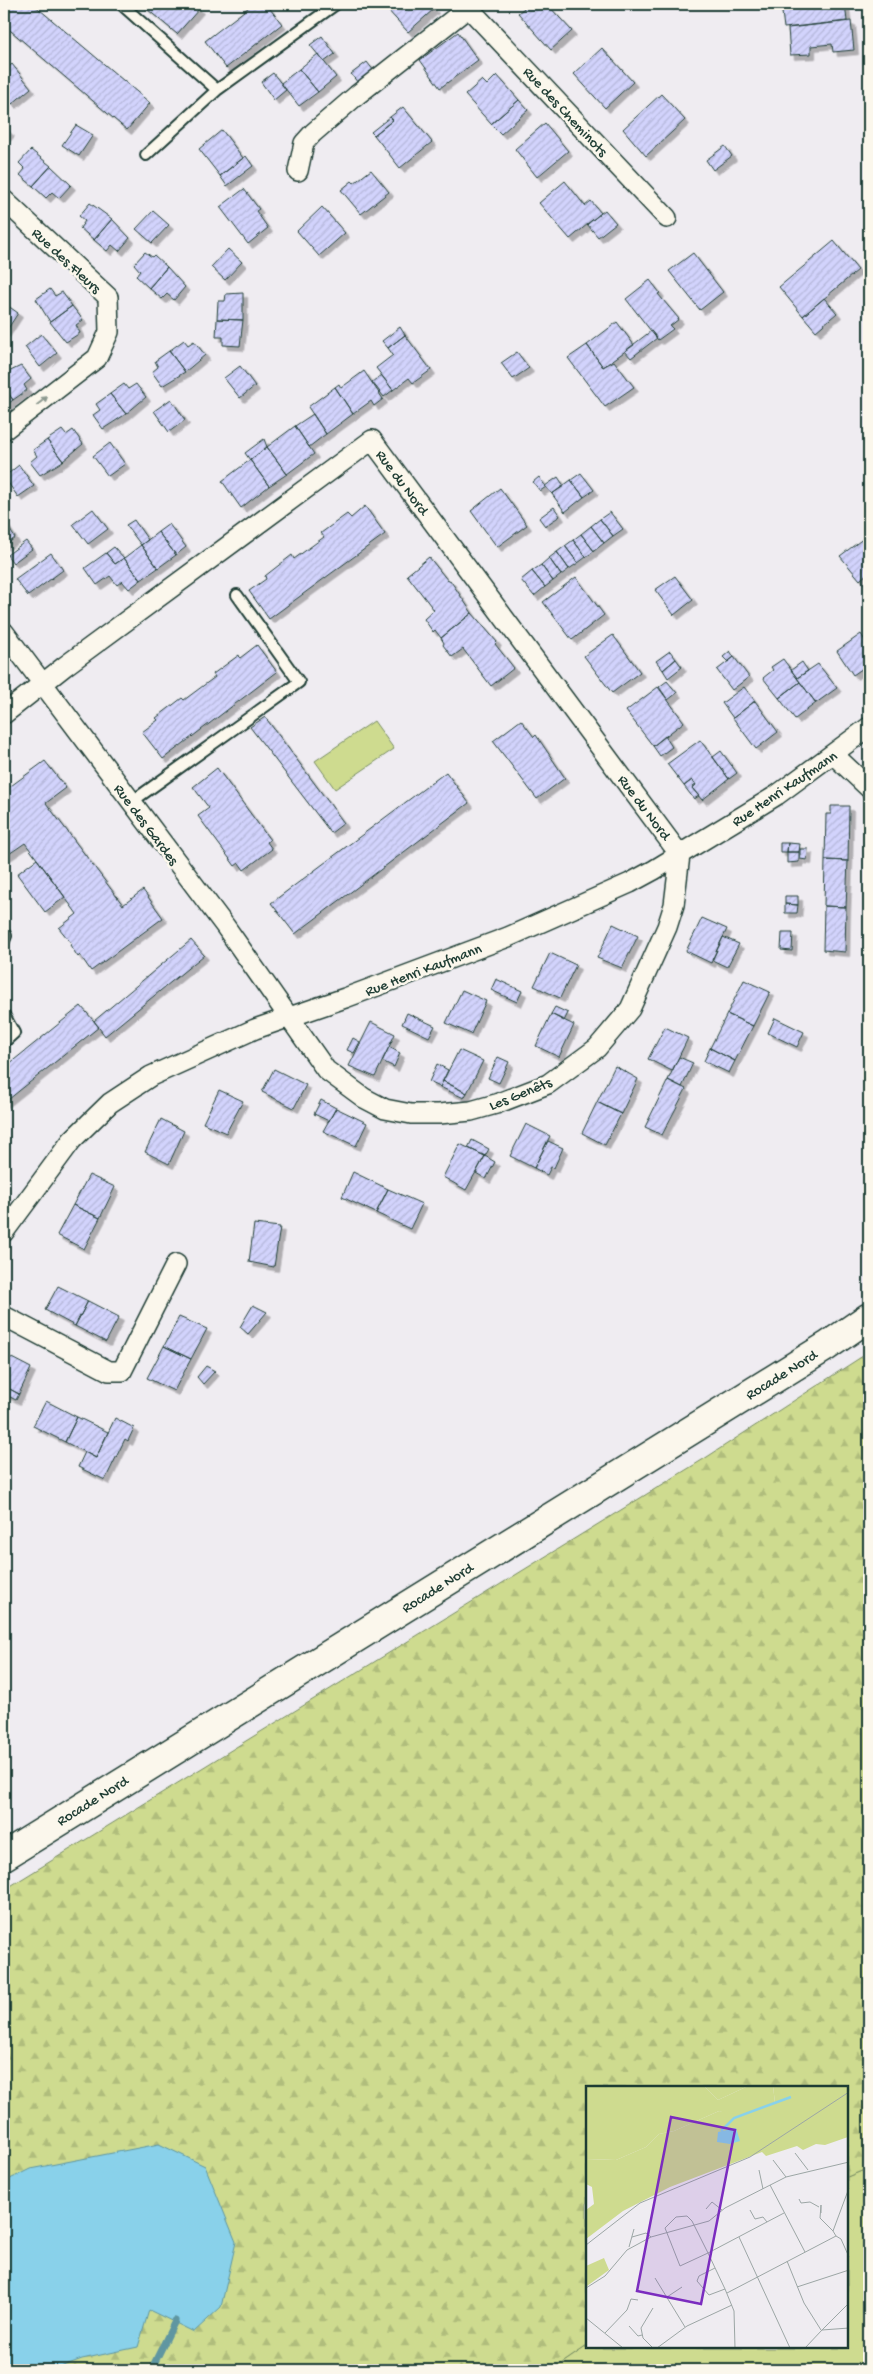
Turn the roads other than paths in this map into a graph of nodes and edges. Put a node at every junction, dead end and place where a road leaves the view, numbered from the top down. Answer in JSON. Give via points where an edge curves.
{"nodes":[{"id":1,"x":121,"y":4,"type":"edge"},
{"id":2,"x":336,"y":4,"type":"edge"},
{"id":3,"x":467,"y":5,"type":"edge"},
{"id":4,"x":217,"y":90,"type":"junction"},
{"id":5,"x":146,"y":155,"type":"dead end"},
{"id":6,"x":298,"y":171,"type":"dead end"},
{"id":7,"x":4,"y":200,"type":"edge"},
{"id":8,"x":667,"y":218,"type":"dead end"},
{"id":9,"x":4,"y":430,"type":"edge"},
{"id":10,"x":237,"y":595,"type":"dead end"},
{"id":11,"x":4,"y":632,"type":"edge"},
{"id":12,"x":41,"y":684,"type":"junction"},
{"id":13,"x":4,"y":714,"type":"edge"},
{"id":14,"x":869,"y":727,"type":"edge"},
{"id":15,"x":834,"y":755,"type":"junction"},
{"id":16,"x":869,"y":788,"type":"edge"},
{"id":17,"x":130,"y":803,"type":"junction"},
{"id":18,"x":680,"y":855,"type":"junction"},
{"id":19,"x":4,"y":933,"type":"edge"},
{"id":20,"x":4,"y":941,"type":"edge"},
{"id":21,"x":4,"y":1015,"type":"edge"},
{"id":22,"x":289,"y":1016,"type":"junction"},
{"id":23,"x":4,"y":1042,"type":"edge"},
{"id":24,"x":4,"y":1232,"type":"edge"},
{"id":25,"x":176,"y":1264,"type":"dead end"},
{"id":26,"x":4,"y":1316,"type":"edge"},
{"id":27,"x":869,"y":1317,"type":"edge"},
{"id":28,"x":4,"y":1856,"type":"edge"}],
"edges":[{"from":1,"to":4,"type":"lane"},
{"from":2,"to":4,"type":"lane"},
{"from":3,"to":6,"type":"street","via":[[313,133],[304,144]]},
{"from":3,"to":8,"type":"street","name":"Rue des Cheminots"},
{"from":4,"to":5,"type":"lane"},
{"from":9,"to":7,"type":"street","name":"Rue des Fleurs","one_way":true,"via":[[97,358],[109,332],[108,297]]},
{"from":10,"to":17,"type":"lane","via":[[299,682]]},
{"from":11,"to":12,"type":"street","name":"Rue des Gardes"},
{"from":12,"to":13,"type":"street"},
{"from":12,"to":17,"type":"street","name":"Rue des Gardes"},
{"from":12,"to":18,"type":"street","name":"Rue du Nord","via":[[372,440]]},
{"from":14,"to":15,"type":"street","name":"Rue Henri Kaufmann"},
{"from":15,"to":16,"type":"street"},
{"from":15,"to":18,"type":"street","name":"Rue Henri Kaufmann","via":[[777,795]]},
{"from":17,"to":22,"type":"street","name":"Rue des Gardes","via":[[225,926]]},
{"from":18,"to":22,"type":"street","name":"Rue Henri Kaufmann","via":[[630,882],[508,937]]},
{"from":18,"to":22,"type":"street","name":"Les Genêts","via":[[674,905],[667,927],[630,1010],[596,1048],[548,1084],[522,1095],[471,1111],[411,1114],[384,1109],[326,1070]]},
{"from":19,"to":20,"type":"lane"},
{"from":21,"to":23,"type":"lane","via":[[14,1033]]},
{"from":22,"to":24,"type":"street","name":"Rue Henri Kaufmann","via":[[151,1076],[110,1103],[72,1140]]},
{"from":25,"to":26,"type":"street","via":[[122,1371],[109,1371]]},
{"from":27,"to":28,"type":"main road","name":"Rocade Nord"}]}
